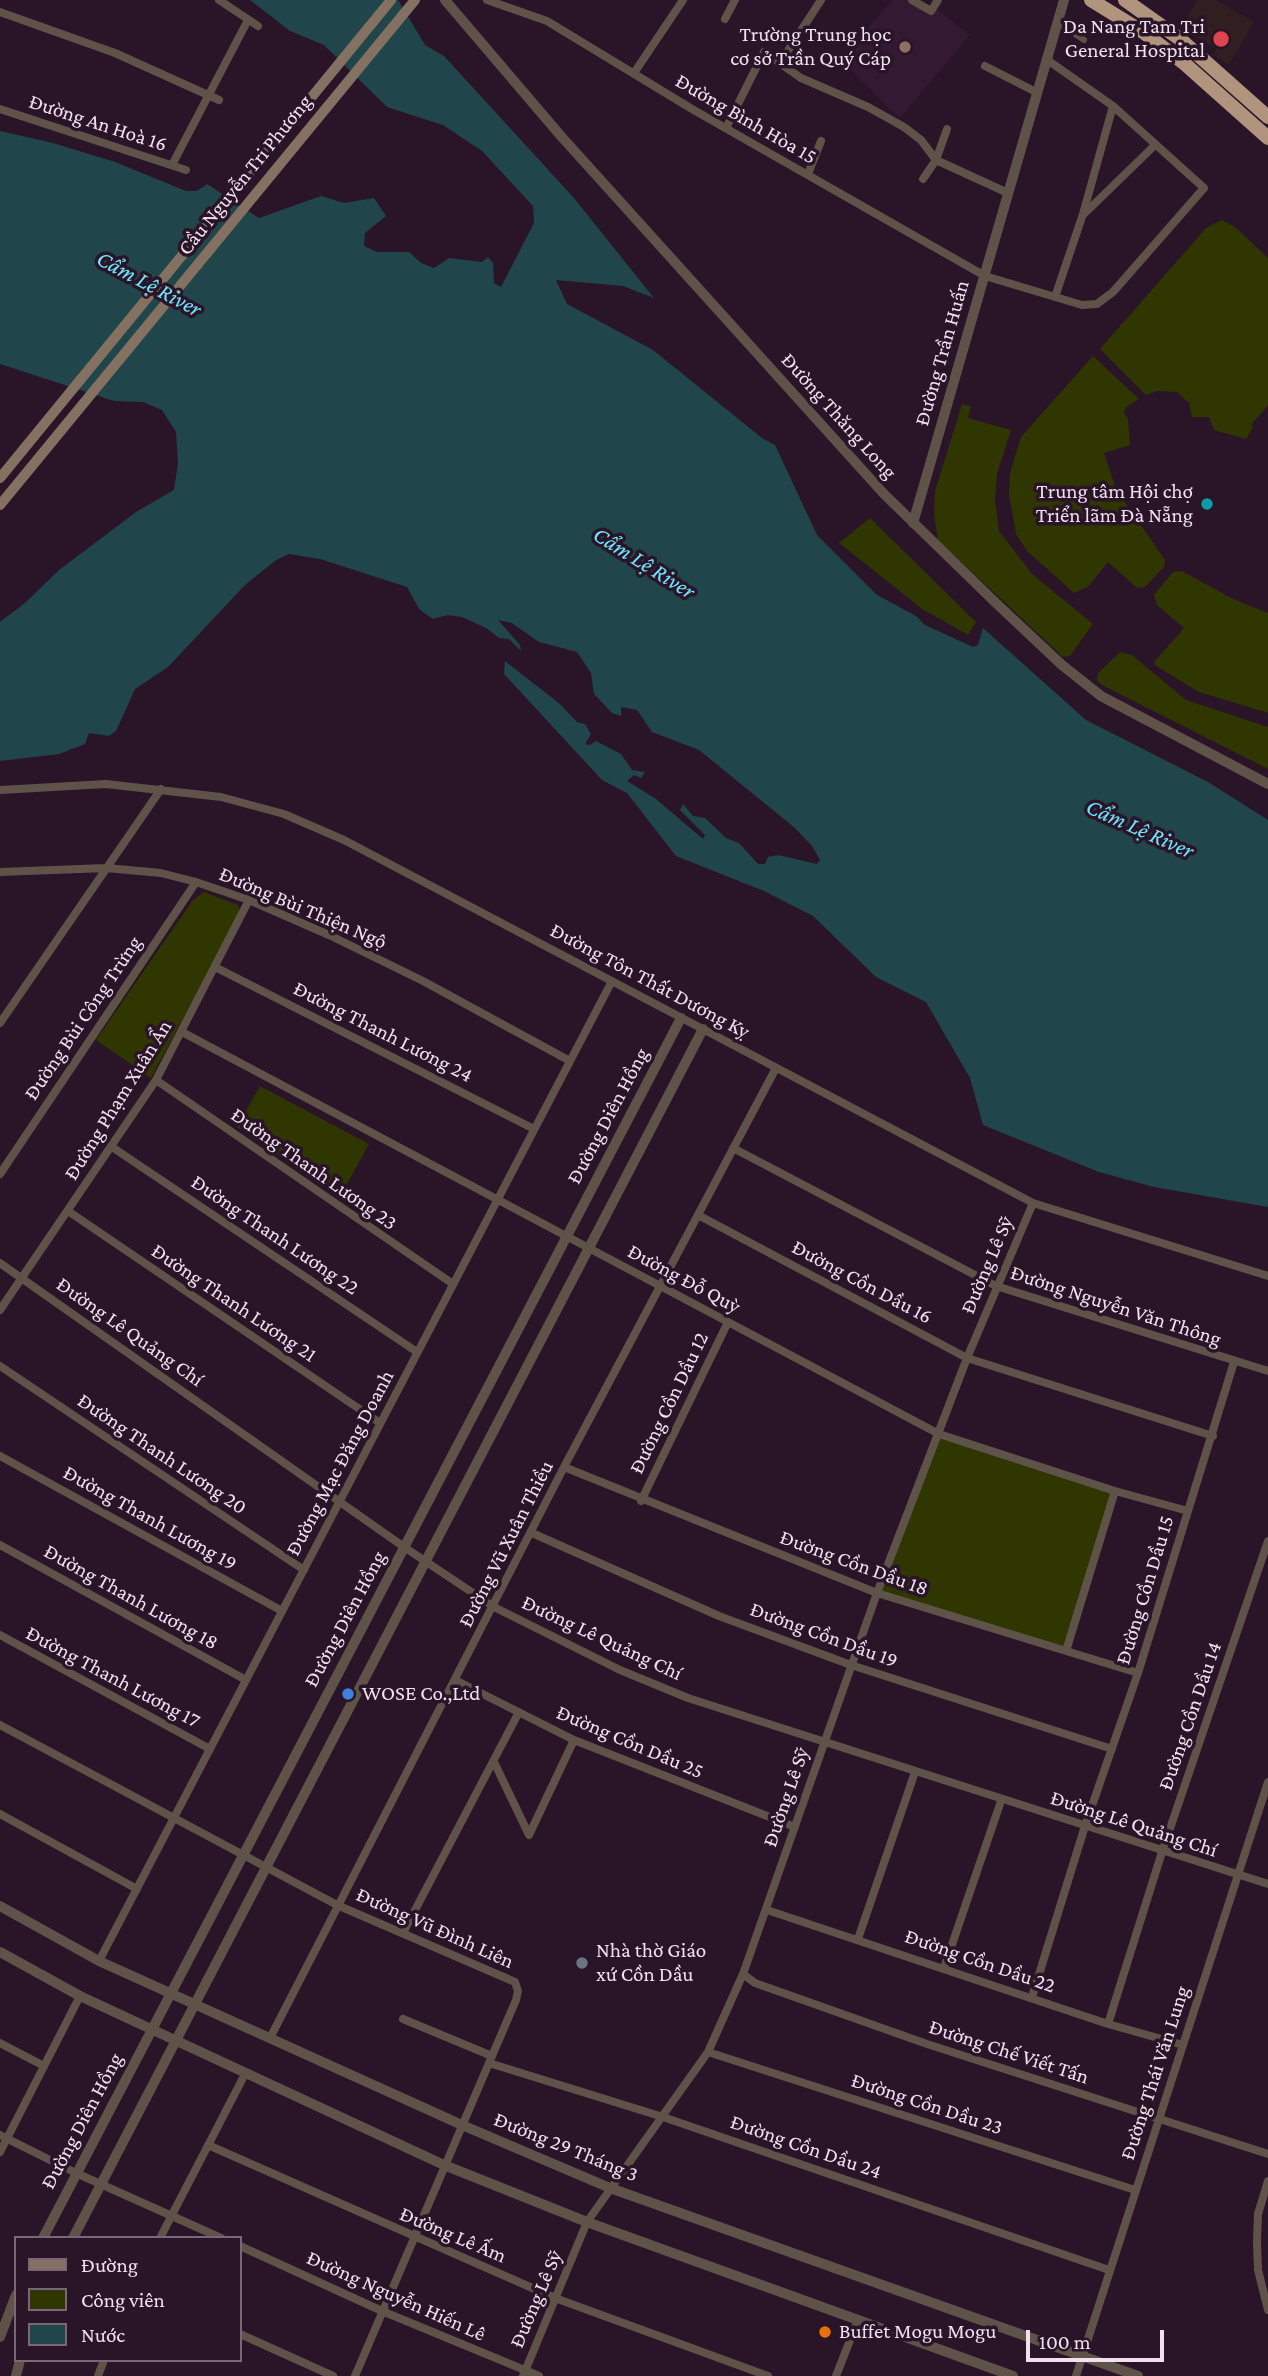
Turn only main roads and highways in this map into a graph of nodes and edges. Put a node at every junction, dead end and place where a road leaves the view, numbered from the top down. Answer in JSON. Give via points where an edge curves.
{"nodes":[{"id":1,"x":391,"y":0,"type":"edge"},
{"id":2,"x":415,"y":0,"type":"edge"},
{"id":3,"x":1091,"y":0,"type":"edge"},
{"id":4,"x":1125,"y":0,"type":"edge"},
{"id":5,"x":1268,"y":117,"type":"edge"},
{"id":6,"x":1268,"y":138,"type":"edge"},
{"id":7,"x":0,"y":478,"type":"edge"},
{"id":8,"x":0,"y":505,"type":"edge"}],
"edges":[{"from":1,"to":7,"type":"main road","name":"Cầu Nguyễn Tri Phương"},
{"from":2,"to":8,"type":"main road","name":"Cầu Nguyễn Tri Phương"},
{"from":3,"to":6,"type":"highway","via":[[1185,64]]},
{"from":4,"to":5,"type":"highway","via":[[1180,39]]}]}
